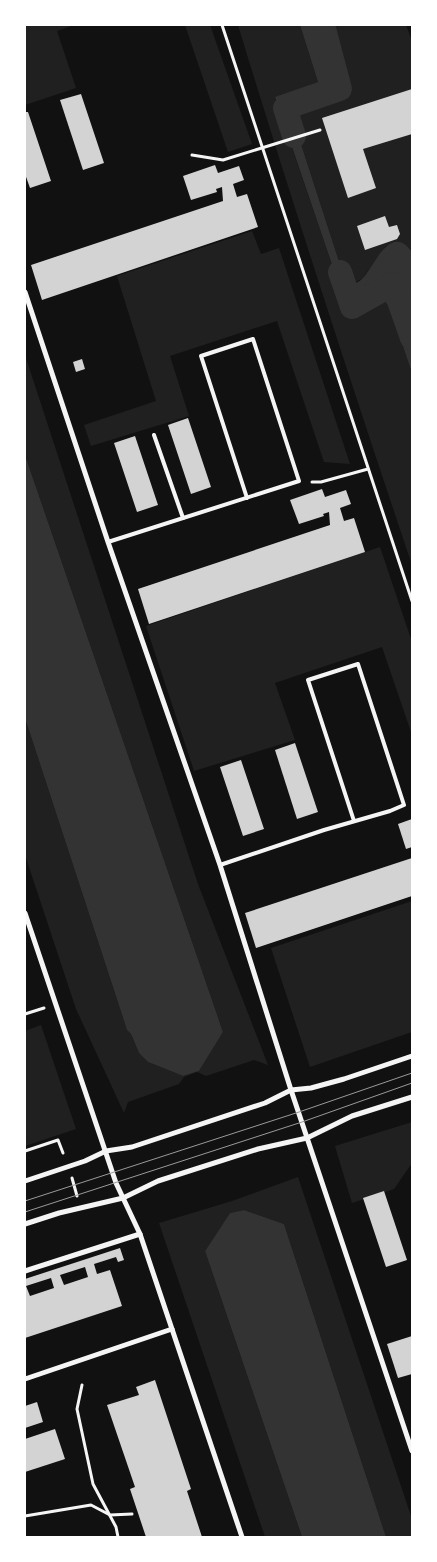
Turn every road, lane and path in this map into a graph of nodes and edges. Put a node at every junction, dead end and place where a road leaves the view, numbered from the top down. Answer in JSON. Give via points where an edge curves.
{"nodes":[{"id":1,"x":222,"y":25,"type":"edge"},
{"id":2,"x":320,"y":130,"type":"dead end"},
{"id":3,"x":262,"y":148,"type":"junction"},
{"id":4,"x":192,"y":156,"type":"dead end"},
{"id":5,"x":25,"y":292,"type":"edge"},
{"id":6,"x":154,"y":435,"type":"dead end"},
{"id":7,"x":368,"y":469,"type":"junction"},
{"id":8,"x":299,"y":481,"type":"junction"},
{"id":9,"x":247,"y":498,"type":"junction"},
{"id":10,"x":183,"y":518,"type":"junction"},
{"id":11,"x":108,"y":542,"type":"junction"},
{"id":12,"x":412,"y":601,"type":"edge"},
{"id":13,"x":354,"y":821,"type":"junction"},
{"id":14,"x":220,"y":865,"type":"junction"},
{"id":15,"x":25,"y":913,"type":"edge"},
{"id":16,"x":412,"y":1056,"type":"edge"},
{"id":17,"x":291,"y":1090,"type":"junction"},
{"id":18,"x":412,"y":1097,"type":"edge"},
{"id":19,"x":307,"y":1138,"type":"junction"},
{"id":20,"x":25,"y":1151,"type":"edge"},
{"id":21,"x":106,"y":1151,"type":"junction"},
{"id":22,"x":69,"y":1167,"type":"junction"},
{"id":23,"x":25,"y":1181,"type":"edge"},
{"id":24,"x":123,"y":1198,"type":"junction"},
{"id":25,"x":84,"y":1206,"type":"junction"},
{"id":26,"x":25,"y":1224,"type":"edge"},
{"id":27,"x":140,"y":1234,"type":"junction"},
{"id":28,"x":25,"y":1271,"type":"edge"},
{"id":29,"x":172,"y":1329,"type":"junction"},
{"id":30,"x":25,"y":1379,"type":"edge"},
{"id":31,"x":82,"y":1385,"type":"dead end"},
{"id":32,"x":412,"y":1451,"type":"edge"},
{"id":33,"x":132,"y":1514,"type":"dead end"},
{"id":34,"x":110,"y":1515,"type":"junction"},
{"id":35,"x":25,"y":1516,"type":"edge"},
{"id":36,"x":118,"y":1537,"type":"edge"},
{"id":37,"x":242,"y":1537,"type":"edge"}],
"edges":[{"from":1,"to":3,"type":"path"},
{"from":2,"to":3,"type":"path"},
{"from":3,"to":4,"type":"path","via":[[223,160]]},
{"from":3,"to":7,"type":"path"},
{"from":5,"to":11,"type":"street"},
{"from":6,"to":10,"type":"lane"},
{"from":7,"to":8,"type":"path","via":[[322,482]]},
{"from":7,"to":12,"type":"path"},
{"from":8,"to":9,"type":"lane"},
{"from":8,"to":9,"type":"lane","via":[[253,339],[218,350],[201,356]]},
{"from":9,"to":10,"type":"lane"},
{"from":10,"to":11,"type":"lane"},
{"from":11,"to":14,"type":"street"},
{"from":13,"to":13,"type":"lane","via":[[404,805],[358,664],[308,680]]},
{"from":13,"to":14,"type":"lane"},
{"from":14,"to":17,"type":"street"},
{"from":15,"to":21,"type":"street"},
{"from":16,"to":17,"type":"street","via":[[344,1079]]},
{"from":17,"to":19,"type":"street"},
{"from":17,"to":21,"type":"street","via":[[265,1103],[132,1147]]},
{"from":18,"to":19,"type":"street","via":[[352,1116]]},
{"from":19,"to":24,"type":"street","via":[[258,1148],[158,1180]]},
{"from":19,"to":32,"type":"street"},
{"from":20,"to":22,"type":"path","via":[[58,1140]]},
{"from":21,"to":22,"type":"street"},
{"from":21,"to":24,"type":"street"},
{"from":22,"to":23,"type":"street"},
{"from":22,"to":25,"type":"path","via":[[77,1196]]},
{"from":24,"to":25,"type":"street"},
{"from":24,"to":27,"type":"street"},
{"from":25,"to":26,"type":"street"},
{"from":27,"to":28,"type":"street"},
{"from":27,"to":29,"type":"street"},
{"from":29,"to":30,"type":"street"},
{"from":29,"to":37,"type":"street"},
{"from":31,"to":34,"type":"path","via":[[79,1419],[93,1484]]},
{"from":33,"to":34,"type":"path"},
{"from":34,"to":35,"type":"path","via":[[91,1505]]},
{"from":34,"to":36,"type":"path"}]}
